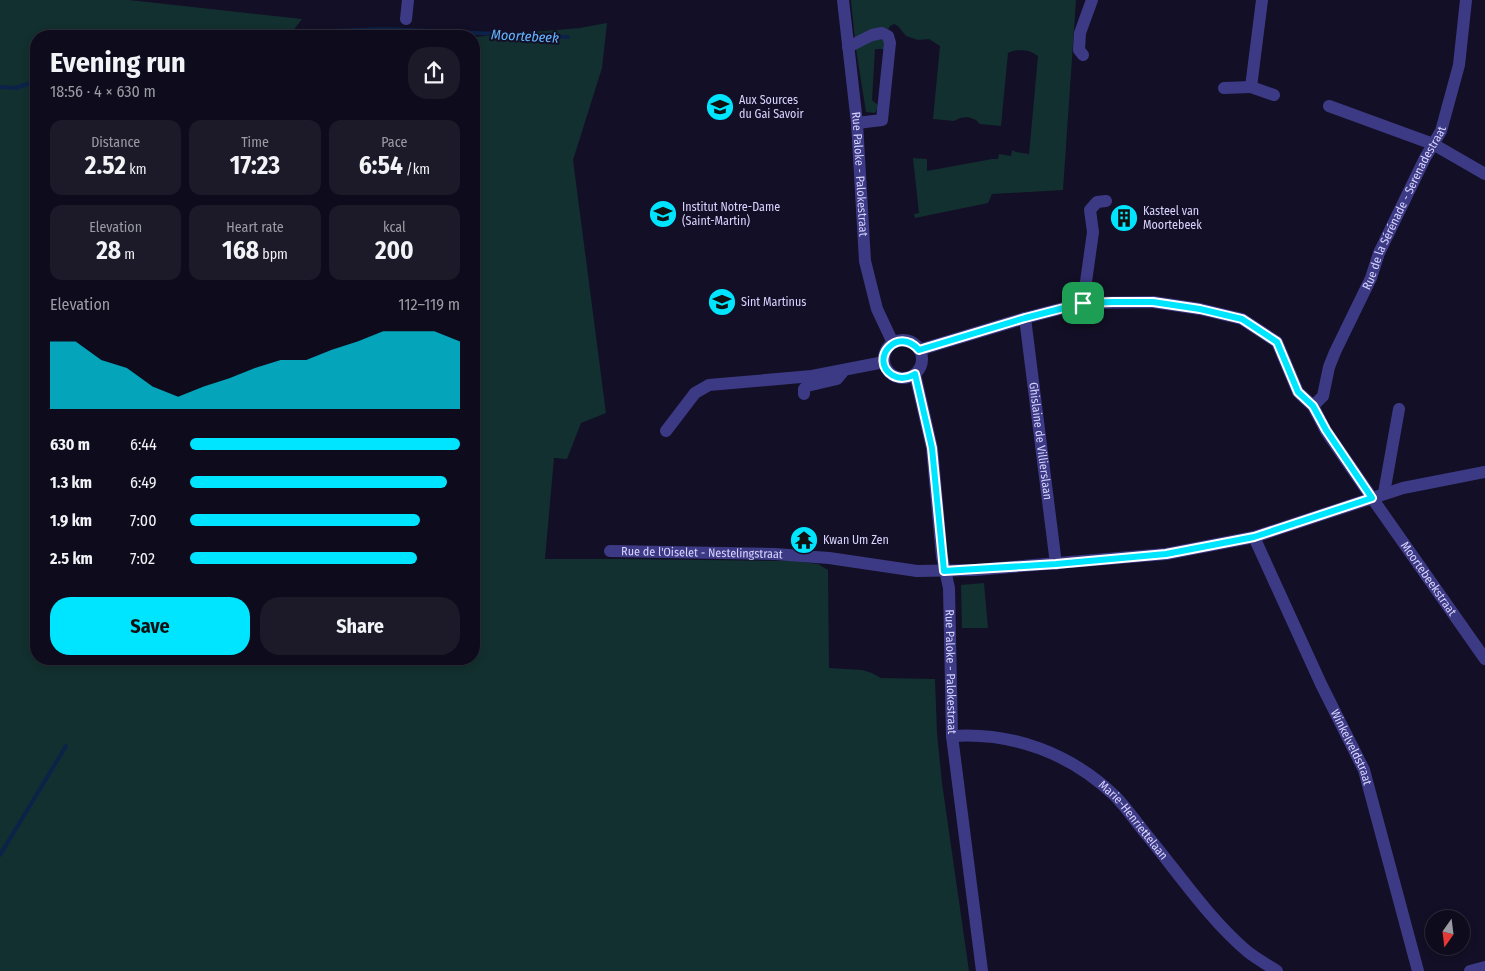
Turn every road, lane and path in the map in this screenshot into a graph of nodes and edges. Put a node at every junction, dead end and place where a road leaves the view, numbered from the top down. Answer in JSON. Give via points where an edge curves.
{"nodes":[{"id":1,"x":408,"y":0,"type":"edge"},
{"id":2,"x":843,"y":0,"type":"edge"},
{"id":3,"x":1092,"y":0,"type":"edge"},
{"id":4,"x":1262,"y":0,"type":"edge"},
{"id":5,"x":1466,"y":0,"type":"edge"},
{"id":6,"x":406,"y":19,"type":"dead end"},
{"id":7,"x":848,"y":47,"type":"junction"},
{"id":8,"x":1083,"y":55,"type":"dead end"},
{"id":9,"x":1250,"y":87,"type":"junction"},
{"id":10,"x":1224,"y":88,"type":"dead end"},
{"id":11,"x":1274,"y":95,"type":"dead end"},
{"id":12,"x":1329,"y":106,"type":"dead end"},
{"id":13,"x":857,"y":123,"type":"junction"},
{"id":14,"x":1433,"y":144,"type":"junction"},
{"id":15,"x":1485,"y":174,"type":"edge"},
{"id":16,"x":1106,"y":200,"type":"dead end"},
{"id":17,"x":1083,"y":303,"type":"junction"},
{"id":18,"x":1025,"y":318,"type":"junction"},
{"id":19,"x":893,"y":343,"type":"junction"},
{"id":20,"x":919,"y":350,"type":"junction"},
{"id":21,"x":884,"y":362,"type":"junction"},
{"id":22,"x":846,"y":369,"type":"junction"},
{"id":23,"x":915,"y":374,"type":"junction"},
{"id":24,"x":804,"y":394,"type":"dead end"},
{"id":25,"x":1313,"y":406,"type":"junction"},
{"id":26,"x":1398,"y":409,"type":"dead end"},
{"id":27,"x":666,"y":431,"type":"dead end"},
{"id":28,"x":1485,"y":472,"type":"edge"},
{"id":29,"x":1384,"y":493,"type":"junction"},
{"id":30,"x":1372,"y":498,"type":"junction"},
{"id":31,"x":1254,"y":537,"type":"junction"},
{"id":32,"x":610,"y":551,"type":"dead end"},
{"id":33,"x":1056,"y":564,"type":"junction"},
{"id":34,"x":944,"y":571,"type":"junction"},
{"id":35,"x":1485,"y":659,"type":"edge"},
{"id":36,"x":952,"y":736,"type":"junction"},
{"id":37,"x":1485,"y":967,"type":"edge"},
{"id":38,"x":982,"y":971,"type":"edge"},
{"id":39,"x":1277,"y":971,"type":"edge"},
{"id":40,"x":1418,"y":971,"type":"edge"},
{"id":41,"x":1470,"y":971,"type":"edge"}],
"edges":[{"from":1,"to":6,"type":"street"},
{"from":2,"to":7,"type":"street","name":"Rue Paloke - Palokestraat"},
{"from":3,"to":8,"type":"street","via":[[1080,33],[1079,50]]},
{"from":4,"to":9,"type":"street"},
{"from":5,"to":14,"type":"street","name":"Rue de la Sérénade - Serenadestraat","via":[[1459,65],[1441,130]]},
{"from":7,"to":13,"type":"street","name":"Rue Paloke - Palokestraat"},
{"from":7,"to":13,"type":"street","via":[[882,33],[888,36],[890,43],[882,120]]},
{"from":9,"to":10,"type":"street"},
{"from":9,"to":11,"type":"street"},
{"from":12,"to":14,"type":"street"},
{"from":13,"to":19,"type":"street","name":"Rue Paloke - Palokestraat","via":[[865,261],[877,309]]},
{"from":14,"to":15,"type":"street"},
{"from":14,"to":25,"type":"street","name":"Rue de la Sérénade - Serenadestraat","via":[[1335,352],[1323,396]]},
{"from":16,"to":17,"type":"street","via":[[1097,202],[1090,210],[1093,232]]},
{"from":17,"to":18,"type":"street","name":"Moortebeekstraat"},
{"from":17,"to":25,"type":"street","name":"Moortebeekstraat","via":[[1153,302],[1242,319],[1277,342],[1298,392]]},
{"from":18,"to":20,"type":"street","name":"Moortebeekstraat"},
{"from":18,"to":33,"type":"street","name":"Ghislaine de Villierslaan"},
{"from":19,"to":20,"type":"street","via":[[910,342]]},
{"from":19,"to":21,"type":"street","via":[[887,348]]},
{"from":20,"to":23,"type":"street","name":"Rue Paloke - Palokestraat","via":[[921,363]]},
{"from":21,"to":22,"type":"street"},
{"from":21,"to":23,"type":"street","via":[[890,374],[896,377]]},
{"from":22,"to":24,"type":"street","via":[[837,379],[807,386]]},
{"from":22,"to":27,"type":"street","via":[[812,376],[709,385],[695,393]]},
{"from":23,"to":34,"type":"street","name":"Rue Paloke - Palokestraat","via":[[932,448]]},
{"from":25,"to":30,"type":"street","name":"Moortebeekstraat"},
{"from":26,"to":29,"type":"street"},
{"from":28,"to":29,"type":"street","name":"Rue de l'Oiselet - Nestelingstraat"},
{"from":29,"to":30,"type":"street","name":"Rue de l'Oiselet - Nestelingstraat"},
{"from":30,"to":31,"type":"street","name":"Rue de l'Oiselet - Nestelingstraat"},
{"from":30,"to":35,"type":"street","name":"Moortebeekstraat"},
{"from":31,"to":33,"type":"street","name":"Rue de l'Oiselet - Nestelingstraat","via":[[1166,554]]},
{"from":31,"to":40,"type":"street","name":"Winkelveldstraat","via":[[1364,770]]},
{"from":32,"to":34,"type":"street","name":"Rue de l'Oiselet - Nestelingstraat","via":[[775,554],[917,571]]},
{"from":33,"to":34,"type":"street","name":"Rue de l'Oiselet - Nestelingstraat"},
{"from":34,"to":36,"type":"street","name":"Rue Paloke - Palokestraat","via":[[950,598]]},
{"from":36,"to":38,"type":"street","name":"Rue Paloke - Palokestraat"},
{"from":36,"to":39,"type":"street","name":"Marie-Henriettelaan","via":[[1000,737],[1031,744],[1085,772],[1115,796],[1215,919],[1249,953]]},
{"from":37,"to":41,"type":"street"}]}
